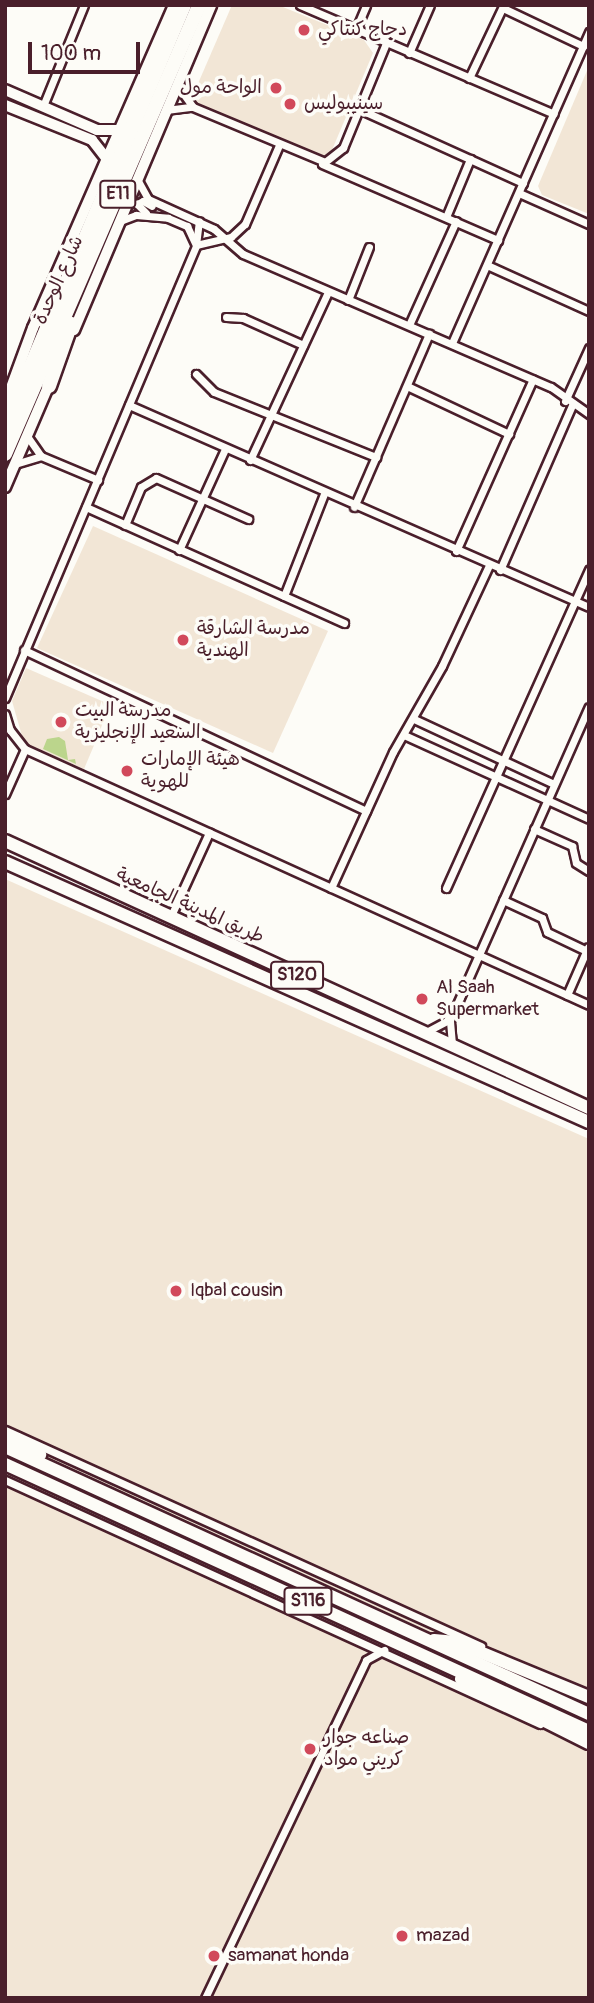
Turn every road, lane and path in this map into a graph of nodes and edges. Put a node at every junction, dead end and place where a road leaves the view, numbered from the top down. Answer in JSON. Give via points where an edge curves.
{"nodes":[{"id":1,"x":84,"y":5,"type":"edge"},
{"id":2,"x":174,"y":5,"type":"edge"},
{"id":3,"x":184,"y":5,"type":"edge"},
{"id":4,"x":199,"y":5,"type":"edge"},
{"id":5,"x":211,"y":5,"type":"edge"},
{"id":6,"x":300,"y":5,"type":"edge"},
{"id":7,"x":366,"y":5,"type":"edge"},
{"id":8,"x":430,"y":5,"type":"edge"},
{"id":9,"x":503,"y":7,"type":"edge"},
{"id":10,"x":356,"y":29,"type":"junction"},
{"id":11,"x":589,"y":32,"type":"edge"},
{"id":12,"x":386,"y":43,"type":"junction"},
{"id":13,"x":583,"y":46,"type":"junction"},
{"id":14,"x":409,"y":53,"type":"junction"},
{"id":15,"x":469,"y":78,"type":"junction"},
{"id":16,"x":146,"y":81,"type":"junction"},
{"id":17,"x":177,"y":84,"type":"junction"},
{"id":18,"x":5,"y":90,"type":"edge"},
{"id":19,"x":5,"y":105,"type":"edge"},
{"id":20,"x":43,"y":106,"type":"junction"},
{"id":21,"x":193,"y":107,"type":"junction"},
{"id":22,"x":359,"y":110,"type":"junction"},
{"id":23,"x":165,"y":111,"type":"junction"},
{"id":24,"x":554,"y":114,"type":"junction"},
{"id":25,"x":83,"y":123,"type":"junction"},
{"id":26,"x":53,"y":124,"type":"junction"},
{"id":27,"x":119,"y":130,"type":"junction"},
{"id":28,"x":279,"y":145,"type":"junction"},
{"id":29,"x":107,"y":159,"type":"junction"},
{"id":30,"x":470,"y":159,"type":"junction"},
{"id":31,"x":320,"y":163,"type":"junction"},
{"id":32,"x":137,"y":175,"type":"junction"},
{"id":33,"x":523,"y":183,"type":"junction"},
{"id":34,"x":519,"y":194,"type":"junction"},
{"id":35,"x":160,"y":207,"type":"junction"},
{"id":36,"x":151,"y":215,"type":"junction"},
{"id":37,"x":446,"y":217,"type":"junction"},
{"id":38,"x":199,"y":221,"type":"junction"},
{"id":39,"x":456,"y":221,"type":"junction"},
{"id":40,"x":115,"y":223,"type":"junction"},
{"id":41,"x":589,"y":224,"type":"edge"},
{"id":42,"x":225,"y":240,"type":"junction"},
{"id":43,"x":498,"y":240,"type":"junction"},
{"id":44,"x":196,"y":245,"type":"junction"},
{"id":45,"x":369,"y":247,"type":"dead end"},
{"id":46,"x":486,"y":265,"type":"junction"},
{"id":47,"x":328,"y":292,"type":"junction"},
{"id":48,"x":348,"y":300,"type":"junction"},
{"id":49,"x":589,"y":311,"type":"edge"},
{"id":50,"x":226,"y":317,"type":"dead end"},
{"id":51,"x":409,"y":326,"type":"junction"},
{"id":52,"x":429,"y":334,"type":"junction"},
{"id":53,"x":452,"y":343,"type":"junction"},
{"id":54,"x":303,"y":345,"type":"junction"},
{"id":55,"x":589,"y":348,"type":"edge"},
{"id":56,"x":196,"y":374,"type":"dead end"},
{"id":57,"x":534,"y":379,"type":"junction"},
{"id":58,"x":31,"y":381,"type":"junction"},
{"id":59,"x":407,"y":386,"type":"junction"},
{"id":60,"x":568,"y":403,"type":"junction"},
{"id":61,"x":5,"y":404,"type":"edge"},
{"id":62,"x":129,"y":405,"type":"junction"},
{"id":63,"x":589,"y":414,"type":"edge"},
{"id":64,"x":271,"y":416,"type":"junction"},
{"id":65,"x":5,"y":427,"type":"edge"},
{"id":66,"x":509,"y":434,"type":"junction"},
{"id":67,"x":26,"y":435,"type":"junction"},
{"id":68,"x":225,"y":449,"type":"junction"},
{"id":69,"x":41,"y":456,"type":"junction"},
{"id":70,"x":376,"y":457,"type":"junction"},
{"id":71,"x":10,"y":459,"type":"edge"},
{"id":72,"x":250,"y":460,"type":"junction"},
{"id":73,"x":98,"y":480,"type":"junction"},
{"id":74,"x":5,"y":487,"type":"edge"},
{"id":75,"x":324,"y":494,"type":"junction"},
{"id":76,"x":204,"y":496,"type":"junction"},
{"id":77,"x":86,"y":507,"type":"junction"},
{"id":78,"x":354,"y":507,"type":"junction"},
{"id":79,"x":248,"y":519,"type":"dead end"},
{"id":80,"x":125,"y":525,"type":"junction"},
{"id":81,"x":179,"y":550,"type":"junction"},
{"id":82,"x":456,"y":551,"type":"junction"},
{"id":83,"x":489,"y":565,"type":"junction"},
{"id":84,"x":500,"y":570,"type":"junction"},
{"id":85,"x":589,"y":570,"type":"edge"},
{"id":86,"x":284,"y":596,"type":"junction"},
{"id":87,"x":574,"y":601,"type":"junction"},
{"id":88,"x":589,"y":607,"type":"edge"},
{"id":89,"x":345,"y":623,"type":"dead end"},
{"id":90,"x":24,"y":650,"type":"junction"},
{"id":91,"x":5,"y":698,"type":"edge"},
{"id":92,"x":589,"y":708,"type":"edge"},
{"id":93,"x":5,"y":714,"type":"edge"},
{"id":94,"x":414,"y":719,"type":"junction"},
{"id":95,"x":404,"y":735,"type":"junction"},
{"id":96,"x":25,"y":749,"type":"junction"},
{"id":97,"x":500,"y":760,"type":"junction"},
{"id":98,"x":492,"y":777,"type":"junction"},
{"id":99,"x":554,"y":784,"type":"junction"},
{"id":100,"x":5,"y":794,"type":"edge"},
{"id":101,"x":546,"y":802,"type":"junction"},
{"id":102,"x":366,"y":811,"type":"junction"},
{"id":103,"x":589,"y":819,"type":"edge"},
{"id":104,"x":534,"y":829,"type":"junction"},
{"id":105,"x":209,"y":833,"type":"junction"},
{"id":106,"x":6,"y":841,"type":"edge"},
{"id":107,"x":5,"y":862,"type":"edge"},
{"id":108,"x":589,"y":871,"type":"edge"},
{"id":109,"x":331,"y":888,"type":"junction"},
{"id":110,"x":446,"y":888,"type":"dead end"},
{"id":111,"x":503,"y":900,"type":"junction"},
{"id":112,"x":170,"y":918,"type":"junction"},
{"id":113,"x":588,"y":950,"type":"edge"},
{"id":114,"x":479,"y":956,"type":"junction"},
{"id":115,"x":567,"y":995,"type":"junction"},
{"id":116,"x":589,"y":1005,"type":"edge"},
{"id":117,"x":450,"y":1020,"type":"junction"},
{"id":118,"x":422,"y":1033,"type":"junction"},
{"id":119,"x":453,"y":1047,"type":"junction"},
{"id":120,"x":589,"y":1108,"type":"edge"},
{"id":121,"x":589,"y":1122,"type":"edge"},
{"id":122,"x":5,"y":1430,"type":"edge"},
{"id":123,"x":5,"y":1436,"type":"edge"},
{"id":124,"x":5,"y":1447,"type":"edge"},
{"id":125,"x":5,"y":1464,"type":"edge"},
{"id":126,"x":5,"y":1471,"type":"edge"},
{"id":127,"x":27,"y":1474,"type":"junction"},
{"id":128,"x":79,"y":1479,"type":"junction"},
{"id":129,"x":5,"y":1480,"type":"edge"},
{"id":130,"x":361,"y":1640,"type":"junction"},
{"id":131,"x":434,"y":1640,"type":"junction"},
{"id":132,"x":384,"y":1650,"type":"junction"},
{"id":133,"x":434,"y":1658,"type":"junction"},
{"id":134,"x":366,"y":1660,"type":"junction"},
{"id":135,"x":582,"y":1694,"type":"edge"},
{"id":136,"x":589,"y":1714,"type":"edge"},
{"id":137,"x":546,"y":1723,"type":"junction"},
{"id":138,"x":589,"y":1731,"type":"edge"},
{"id":139,"x":589,"y":1743,"type":"edge"},
{"id":140,"x":205,"y":1998,"type":"edge"}],
"edges":[{"from":1,"to":20,"type":"street"},
{"from":2,"to":16,"type":"street"},
{"from":3,"to":16,"type":"highway","name":"شارع الوحدة","number":"E11"},
{"from":4,"to":58,"type":"highway","name":"شارع الوحدة","number":"E11","via":[[93,253]]},
{"from":5,"to":17,"type":"street"},
{"from":6,"to":10,"type":"street"},
{"from":7,"to":10,"type":"street"},
{"from":8,"to":14,"type":"street"},
{"from":9,"to":13,"type":"street"},
{"from":9,"to":15,"type":"street"},
{"from":10,"to":12,"type":"street"},
{"from":11,"to":13,"type":"street"},
{"from":12,"to":14,"type":"street"},
{"from":12,"to":22,"type":"street"},
{"from":13,"to":24,"type":"street"},
{"from":14,"to":15,"type":"street"},
{"from":15,"to":24,"type":"street"},
{"from":16,"to":27,"type":"street"},
{"from":16,"to":58,"type":"highway","name":"شارع الوحدة","number":"E11"},
{"from":17,"to":21,"type":"street"},
{"from":17,"to":23,"type":"street"},
{"from":18,"to":20,"type":"street"},
{"from":19,"to":26,"type":"street"},
{"from":20,"to":25,"type":"street"},
{"from":21,"to":23,"type":"street"},
{"from":21,"to":28,"type":"street"},
{"from":22,"to":30,"type":"street"},
{"from":22,"to":31,"type":"street","via":[[340,153]]},
{"from":23,"to":32,"type":"street"},
{"from":24,"to":33,"type":"street"},
{"from":25,"to":26,"type":"street","via":[[79,130]]},
{"from":25,"to":27,"type":"street","via":[[103,132]]},
{"from":26,"to":29,"type":"street","via":[[97,143]]},
{"from":27,"to":29,"type":"street"},
{"from":28,"to":31,"type":"street"},
{"from":28,"to":42,"type":"street","via":[[245,224]]},
{"from":29,"to":58,"type":"street","via":[[33,328]]},
{"from":30,"to":33,"type":"street"},
{"from":30,"to":37,"type":"street"},
{"from":31,"to":37,"type":"street"},
{"from":32,"to":35,"type":"street","via":[[140,191]]},
{"from":32,"to":40,"type":"street"},
{"from":33,"to":34,"type":"street"},
{"from":34,"to":41,"type":"street"},
{"from":34,"to":43,"type":"street"},
{"from":35,"to":36,"type":"street","via":[[138,202],[139,211]]},
{"from":35,"to":38,"type":"street"},
{"from":36,"to":40,"type":"street","via":[[128,216]]},
{"from":36,"to":44,"type":"street","via":[[182,223]]},
{"from":37,"to":39,"type":"street"},
{"from":38,"to":42,"type":"street"},
{"from":38,"to":44,"type":"street"},
{"from":39,"to":43,"type":"street"},
{"from":39,"to":51,"type":"street"},
{"from":40,"to":58,"type":"street"},
{"from":42,"to":44,"type":"street"},
{"from":42,"to":47,"type":"street","via":[[243,254]]},
{"from":43,"to":46,"type":"street"},
{"from":44,"to":62,"type":"street"},
{"from":45,"to":48,"type":"street"},
{"from":46,"to":49,"type":"street"},
{"from":46,"to":53,"type":"street"},
{"from":47,"to":48,"type":"street"},
{"from":47,"to":54,"type":"street"},
{"from":48,"to":51,"type":"street"},
{"from":50,"to":54,"type":"street","via":[[243,318]]},
{"from":51,"to":52,"type":"street"},
{"from":52,"to":53,"type":"street"},
{"from":52,"to":59,"type":"street"},
{"from":53,"to":57,"type":"street"},
{"from":54,"to":64,"type":"street"},
{"from":55,"to":60,"type":"street"},
{"from":56,"to":64,"type":"street","via":[[210,390]]},
{"from":57,"to":60,"type":"street"},
{"from":57,"to":66,"type":"street"},
{"from":58,"to":61,"type":"street"},
{"from":58,"to":65,"type":"highway","name":"شارع الوحدة","number":"E11"},
{"from":58,"to":67,"type":"street"},
{"from":58,"to":71,"type":"highway","name":"شارع الوحدة","number":"E11"},
{"from":59,"to":66,"type":"street"},
{"from":59,"to":70,"type":"street"},
{"from":60,"to":63,"type":"street"},
{"from":60,"to":84,"type":"street"},
{"from":62,"to":68,"type":"street"},
{"from":62,"to":73,"type":"street"},
{"from":64,"to":70,"type":"street"},
{"from":64,"to":72,"type":"street"},
{"from":66,"to":82,"type":"street"},
{"from":67,"to":69,"type":"street"},
{"from":67,"to":71,"type":"street"},
{"from":68,"to":72,"type":"street"},
{"from":68,"to":76,"type":"street"},
{"from":69,"to":71,"type":"street"},
{"from":69,"to":73,"type":"street"},
{"from":70,"to":78,"type":"street"},
{"from":71,"to":74,"type":"street"},
{"from":72,"to":75,"type":"street"},
{"from":73,"to":77,"type":"street"},
{"from":75,"to":78,"type":"street"},
{"from":75,"to":86,"type":"street"},
{"from":76,"to":79,"type":"street"},
{"from":76,"to":80,"type":"street","via":[[152,478],[141,487]]},
{"from":76,"to":81,"type":"street"},
{"from":77,"to":80,"type":"street"},
{"from":77,"to":90,"type":"street"},
{"from":78,"to":82,"type":"street"},
{"from":80,"to":81,"type":"street"},
{"from":81,"to":86,"type":"street"},
{"from":82,"to":83,"type":"street"},
{"from":83,"to":84,"type":"street"},
{"from":83,"to":94,"type":"street"},
{"from":84,"to":87,"type":"street"},
{"from":85,"to":87,"type":"street"},
{"from":86,"to":89,"type":"street"},
{"from":87,"to":88,"type":"street"},
{"from":87,"to":97,"type":"street"},
{"from":90,"to":91,"type":"street"},
{"from":90,"to":102,"type":"street"},
{"from":92,"to":99,"type":"street"},
{"from":93,"to":96,"type":"street","via":[[10,730]]},
{"from":94,"to":95,"type":"street"},
{"from":94,"to":97,"type":"street"},
{"from":95,"to":98,"type":"street"},
{"from":95,"to":102,"type":"street"},
{"from":96,"to":100,"type":"street"},
{"from":96,"to":105,"type":"street"},
{"from":97,"to":98,"type":"street"},
{"from":97,"to":99,"type":"street"},
{"from":98,"to":101,"type":"street"},
{"from":98,"to":110,"type":"street"},
{"from":99,"to":101,"type":"street"},
{"from":101,"to":103,"type":"street"},
{"from":101,"to":104,"type":"street"},
{"from":102,"to":109,"type":"street"},
{"from":104,"to":108,"type":"street","via":[[572,846],[576,863]]},
{"from":104,"to":111,"type":"street"},
{"from":105,"to":109,"type":"street"},
{"from":105,"to":112,"type":"street"},
{"from":106,"to":112,"type":"main road","name":"طريق المدينة الجامعية","number":"S120"},
{"from":107,"to":121,"type":"main road","name":"طريق المدينة الجامعية","number":"S120"},
{"from":109,"to":114,"type":"street"},
{"from":111,"to":113,"type":"street","via":[[542,918],[545,930]]},
{"from":111,"to":114,"type":"street"},
{"from":112,"to":118,"type":"main road","name":"طريق المدينة الجامعية","number":"S120"},
{"from":113,"to":115,"type":"street"},
{"from":114,"to":115,"type":"street"},
{"from":114,"to":117,"type":"street"},
{"from":115,"to":116,"type":"street"},
{"from":117,"to":118,"type":"street"},
{"from":117,"to":119,"type":"street"},
{"from":118,"to":119,"type":"main road","name":"طريق المدينة الجامعية","number":"S120"},
{"from":119,"to":120,"type":"main road","name":"طريق المدينة الجامعية","number":"S120"},
{"from":122,"to":135,"type":"street"},
{"from":123,"to":128,"type":"main road"},
{"from":124,"to":128,"type":"main road","number":"S116"},
{"from":125,"to":127,"type":"main road","number":"S116"},
{"from":126,"to":127,"type":"main road"},
{"from":127,"to":133,"type":"main road","number":"S116"},
{"from":128,"to":131,"type":"main road","number":"S116"},
{"from":129,"to":130,"type":"street"},
{"from":130,"to":132,"type":"street"},
{"from":130,"to":134,"type":"street"},
{"from":131,"to":135,"type":"main road","via":[[456,1642]]},
{"from":131,"to":136,"type":"main road","number":"S116"},
{"from":132,"to":134,"type":"street"},
{"from":132,"to":137,"type":"street","via":[[526,1719]]},
{"from":133,"to":137,"type":"main road","via":[[451,1673]]},
{"from":133,"to":138,"type":"main road","number":"S116"},
{"from":134,"to":140,"type":"street"},
{"from":137,"to":139,"type":"main road"}]}
